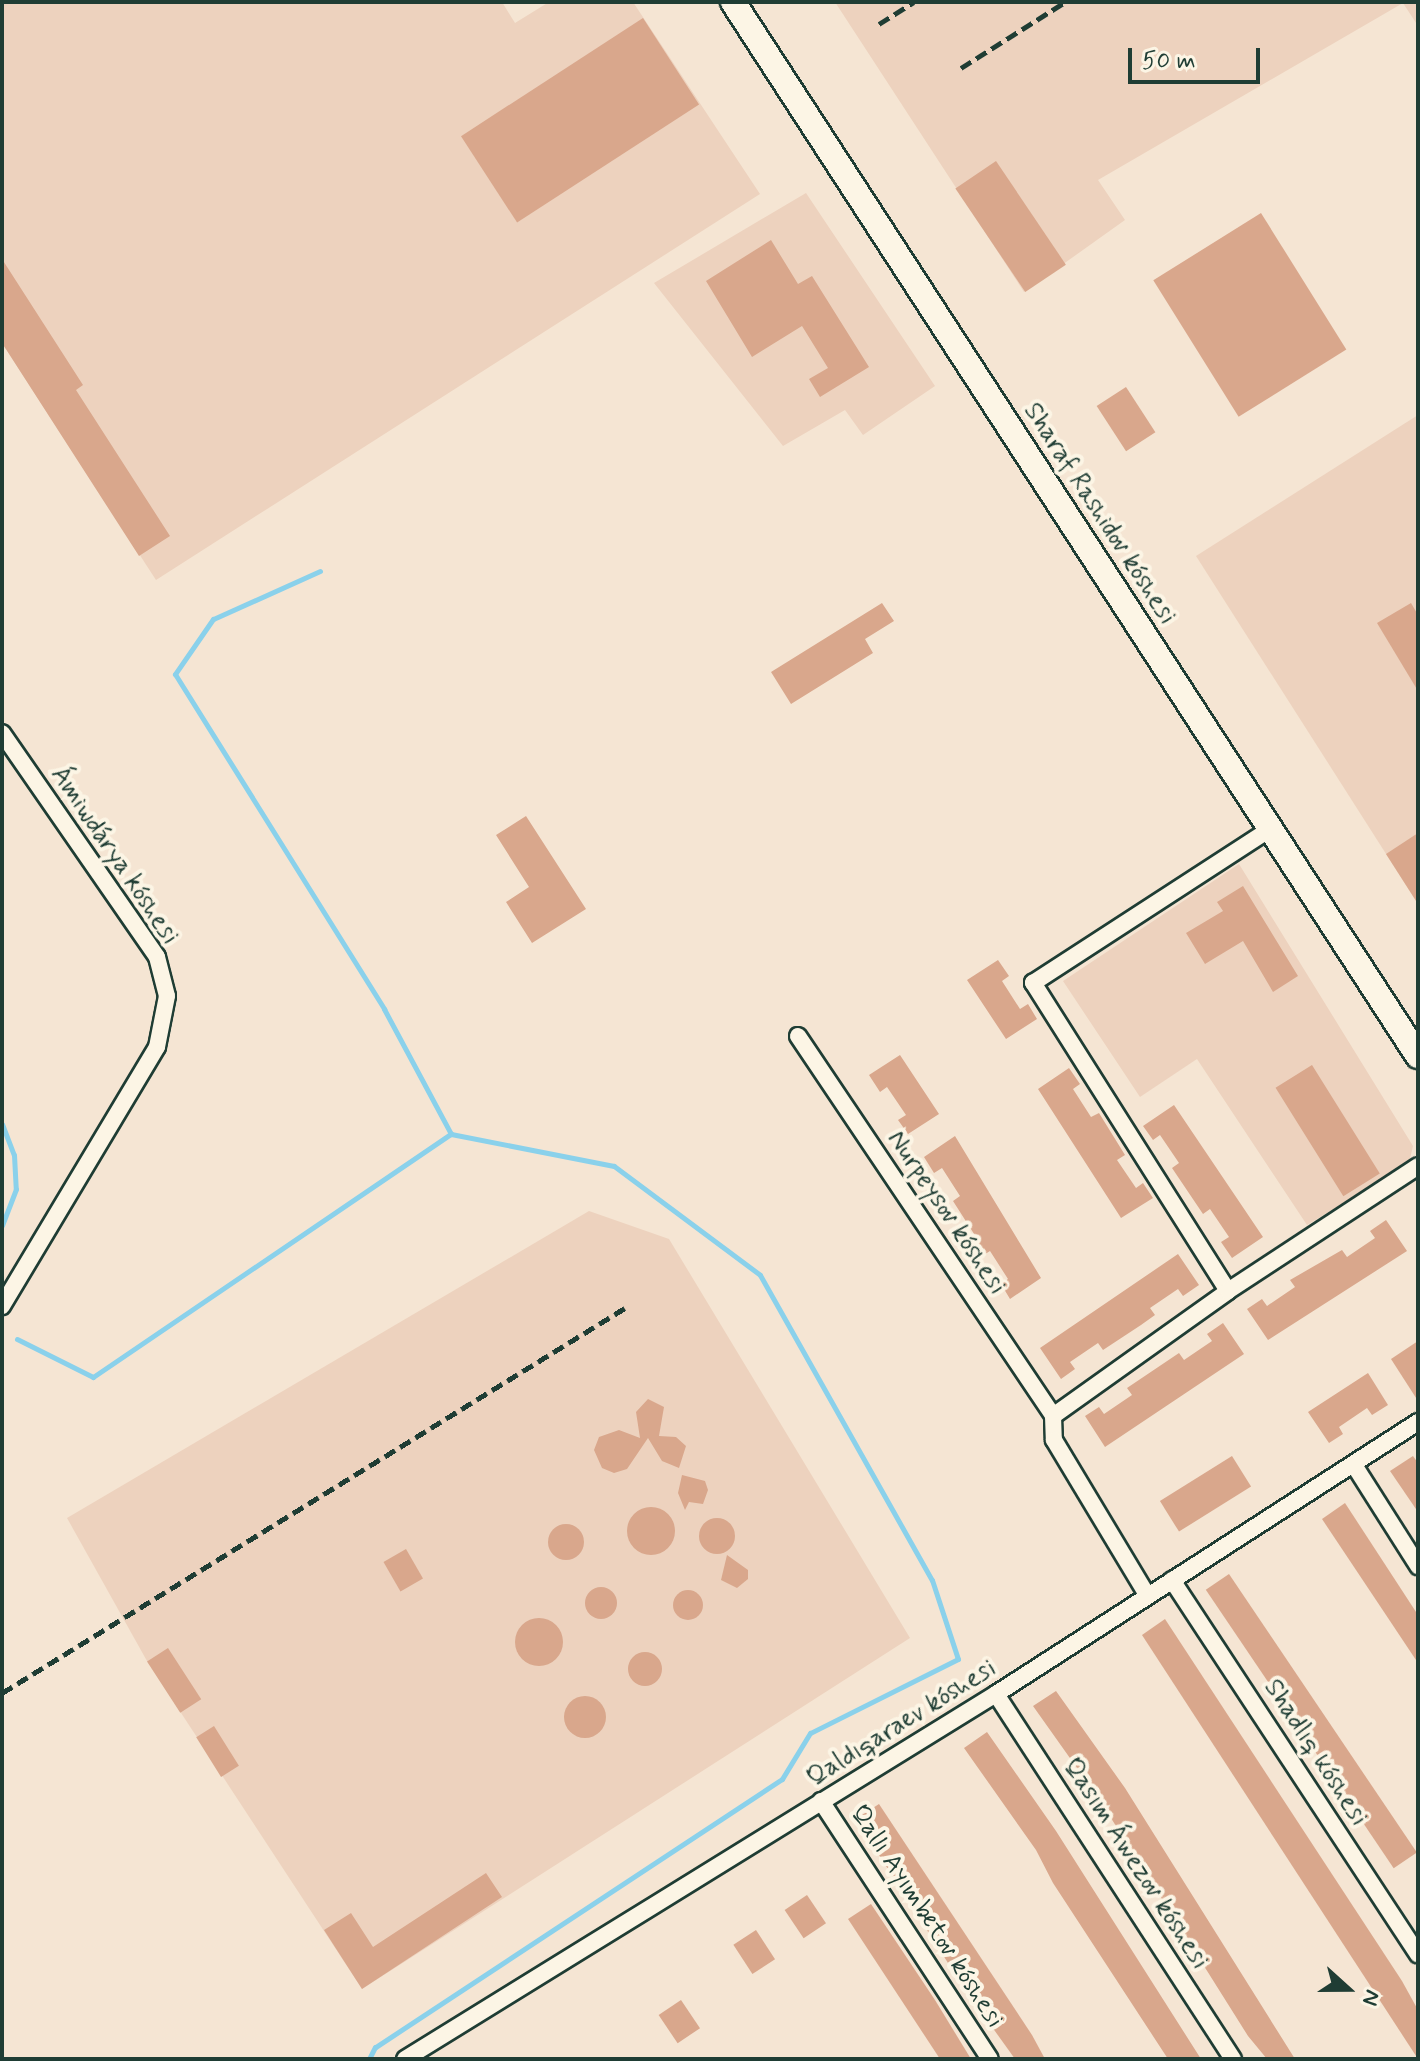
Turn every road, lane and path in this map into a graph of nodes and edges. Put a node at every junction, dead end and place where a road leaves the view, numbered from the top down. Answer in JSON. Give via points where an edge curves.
{"nodes":[{"id":1,"x":733,"y":2,"type":"edge"},
{"id":2,"x":2,"y":733,"type":"edge"},
{"id":3,"x":1270,"y":829,"type":"junction"},
{"id":4,"x":798,"y":1036,"type":"dead end"},
{"id":5,"x":1418,"y":1056,"type":"edge"},
{"id":6,"x":1418,"y":1166,"type":"edge"},
{"id":7,"x":1228,"y":1291,"type":"junction"},
{"id":8,"x":2,"y":1306,"type":"edge"},
{"id":9,"x":1053,"y":1416,"type":"junction"},
{"id":10,"x":1418,"y":1422,"type":"edge"},
{"id":11,"x":1354,"y":1465,"type":"junction"},
{"id":12,"x":1418,"y":1566,"type":"edge"},
{"id":13,"x":1172,"y":1580,"type":"junction"},
{"id":14,"x":1147,"y":1595,"type":"junction"},
{"id":15,"x":996,"y":1694,"type":"junction"},
{"id":16,"x":821,"y":1801,"type":"junction"},
{"id":17,"x":1418,"y":1954,"type":"edge"},
{"id":18,"x":405,"y":2059,"type":"edge"},
{"id":19,"x":990,"y":2059,"type":"edge"},
{"id":20,"x":1233,"y":2059,"type":"edge"}],
"edges":[{"from":1,"to":3,"type":"street","name":"Sharaf Rashidov kóshesi"},
{"from":2,"to":8,"type":"street","name":"Ámiwdárya kóshesi","via":[[157,957],[167,996],[157,1047]]},
{"from":3,"to":5,"type":"street","name":"Sharaf Rashidov kóshesi"},
{"from":3,"to":7,"type":"street","via":[[1033,983]]},
{"from":4,"to":9,"type":"street","name":"Nurpeysov kóshesi"},
{"from":6,"to":7,"type":"street"},
{"from":7,"to":9,"type":"street"},
{"from":9,"to":14,"type":"street","name":"Nurpeysov kóshesi","via":[[1054,1440]]},
{"from":10,"to":11,"type":"street","name":"Qaldıqaraev kóshesi"},
{"from":11,"to":12,"type":"street"},
{"from":11,"to":13,"type":"street","name":"Qaldıqaraev kóshesi"},
{"from":13,"to":14,"type":"street","name":"Qaldıqaraev kóshesi"},
{"from":13,"to":17,"type":"street","name":"Shadlıq kóshesi"},
{"from":14,"to":15,"type":"street","name":"Qaldıqaraev kóshesi"},
{"from":15,"to":16,"type":"street","name":"Qaldıqaraev kóshesi"},
{"from":15,"to":20,"type":"street","name":"Qasım Áwezov kóshesi"},
{"from":16,"to":18,"type":"street","name":"Qaldıqaraev kóshesi"},
{"from":16,"to":19,"type":"street","name":"Qallı Ayımbetov kóshesi"}]}
